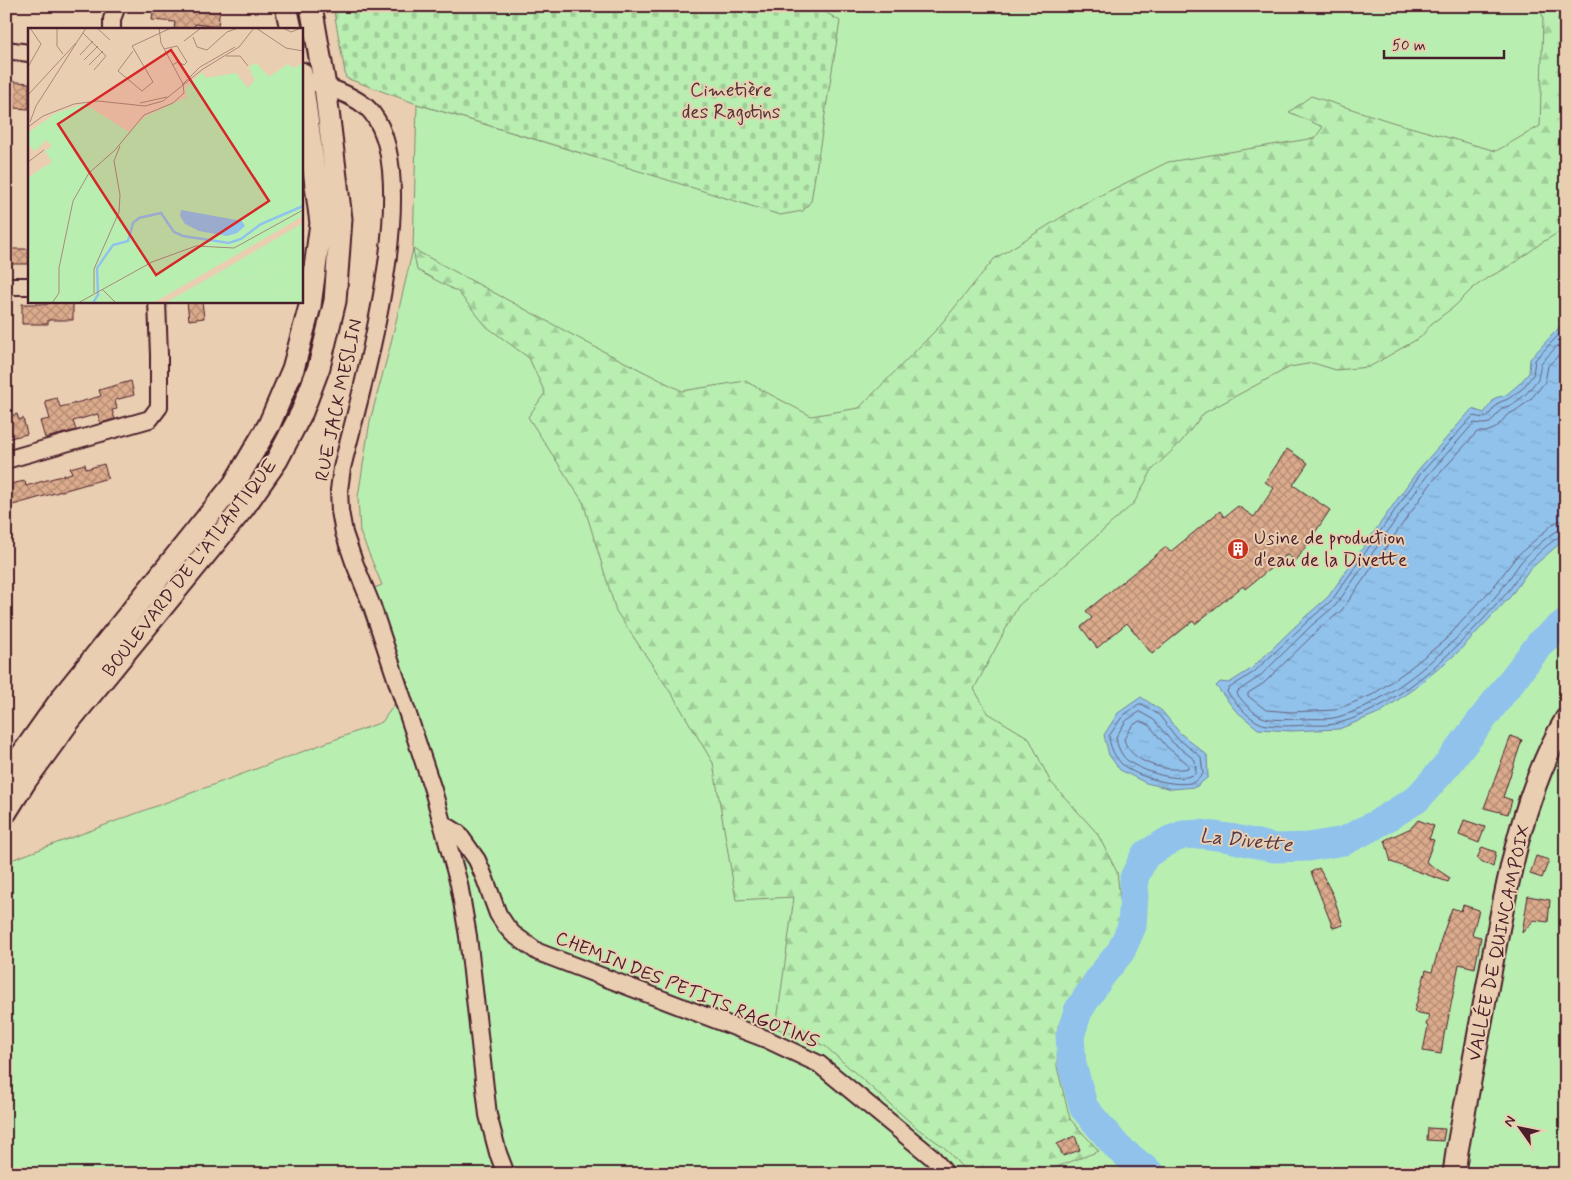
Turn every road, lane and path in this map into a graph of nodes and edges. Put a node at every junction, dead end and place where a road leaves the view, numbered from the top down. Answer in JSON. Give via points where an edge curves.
{"nodes":[{"id":1,"x":117,"y":6,"type":"edge"},
{"id":2,"x":286,"y":6,"type":"edge"},
{"id":3,"x":311,"y":6,"type":"edge"},
{"id":4,"x":112,"y":28,"type":"edge"},
{"id":5,"x":291,"y":28,"type":"edge"},
{"id":6,"x":6,"y":50,"type":"edge"},
{"id":7,"x":28,"y":53,"type":"edge"},
{"id":8,"x":302,"y":77,"type":"edge"},
{"id":9,"x":325,"y":86,"type":"junction"},
{"id":10,"x":6,"y":286,"type":"edge"},
{"id":11,"x":28,"y":286,"type":"edge"},
{"id":12,"x":157,"y":302,"type":"edge"},
{"id":13,"x":6,"y":460,"type":"edge"},
{"id":14,"x":1566,"y":719,"type":"edge"},
{"id":15,"x":6,"y":777,"type":"edge"},
{"id":16,"x":6,"y":812,"type":"edge"},
{"id":17,"x":442,"y":822,"type":"junction"},
{"id":18,"x":506,"y":1174,"type":"edge"},
{"id":19,"x":946,"y":1174,"type":"edge"},
{"id":20,"x":1454,"y":1174,"type":"edge"}],
"edges":[{"from":1,"to":4,"type":"street"},
{"from":2,"to":5,"type":"main road"},
{"from":3,"to":9,"type":"main road","name":"BOULEVARD DE L'ATLANTIQUE"},
{"from":6,"to":7,"type":"street"},
{"from":8,"to":9,"type":"street","name":"RUE JACK MESLIN"},
{"from":8,"to":15,"type":"main road","name":"BOULEVARD DE L'ATLANTIQUE","via":[[320,223],[310,306],[293,369],[269,425],[234,484],[64,696]]},
{"from":9,"to":16,"type":"main road","name":"BOULEVARD DE L'ATLANTIQUE","via":[[341,228],[335,300],[319,367],[302,412],[277,460],[244,507],[69,721]]},
{"from":9,"to":17,"type":"street","name":"RUE JACK MESLIN","via":[[372,112],[388,146],[393,198],[385,279],[342,468],[340,511],[344,532],[372,606]]},
{"from":10,"to":11,"type":"street"},
{"from":12,"to":13,"type":"street","via":[[159,406],[150,419]]},
{"from":14,"to":20,"type":"main road","name":"VALLÉE DE QUINCAMPOIX","via":[[1549,750],[1520,834],[1496,940]]},
{"from":17,"to":18,"type":"street","name":"RUE JACK MESLIN","via":[[464,910],[488,1115]]},
{"from":17,"to":19,"type":"street","name":"CHEMIN DES PETITS RAGOTINS","via":[[458,833],[473,854],[506,926],[538,952],[766,1039],[819,1064],[932,1157]]}]}
